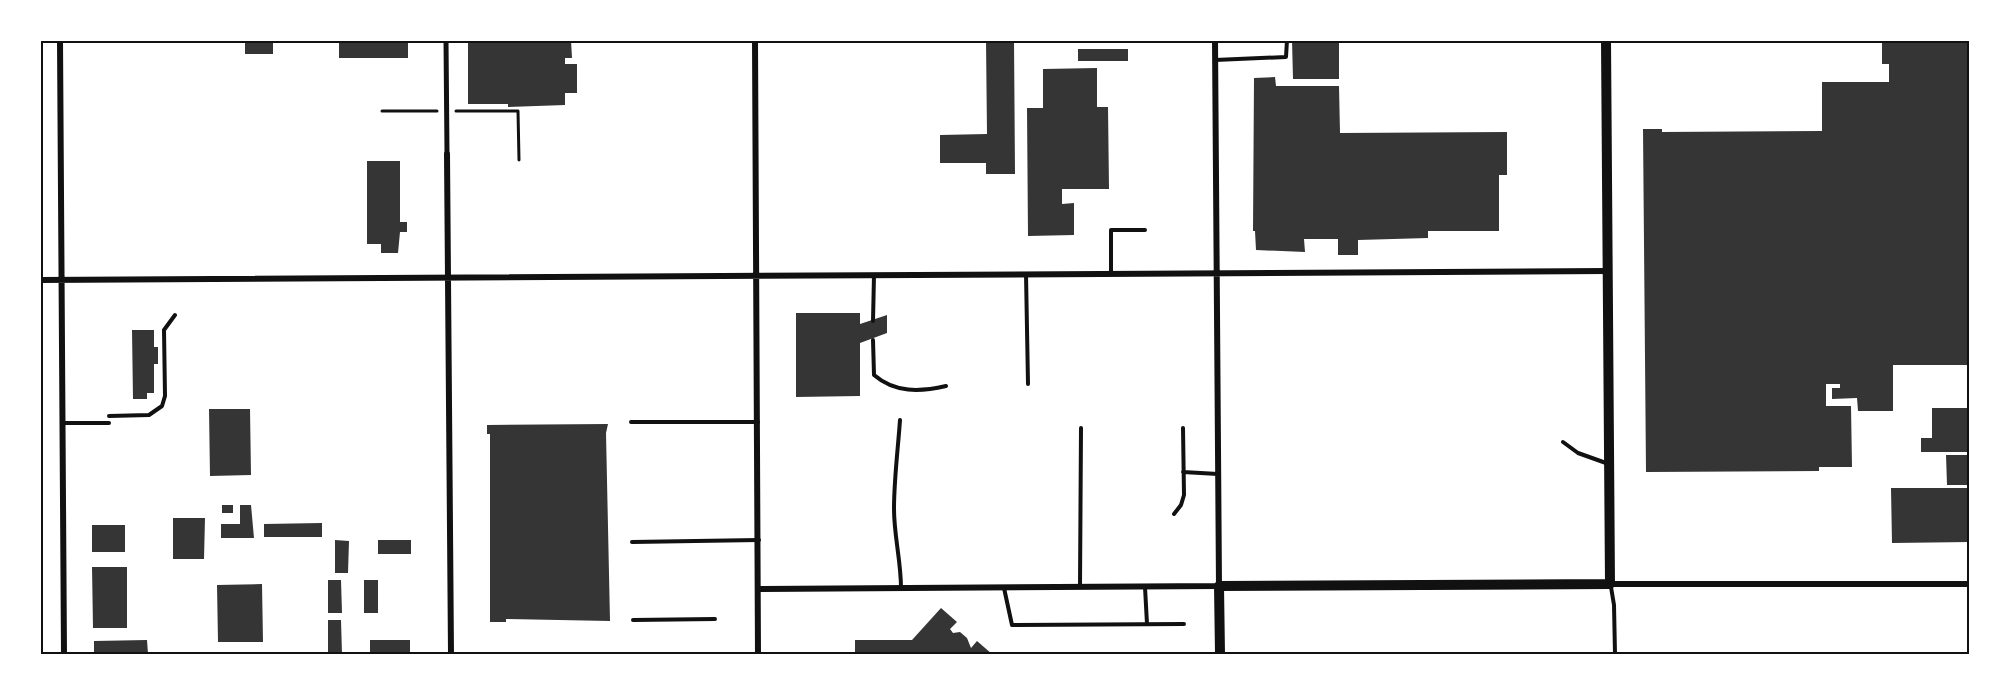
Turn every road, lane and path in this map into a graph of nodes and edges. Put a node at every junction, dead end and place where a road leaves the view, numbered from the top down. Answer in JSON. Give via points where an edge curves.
{"nodes":[{"id":1,"x":60,"y":40,"type":"edge"},
{"id":2,"x":446,"y":40,"type":"edge"},
{"id":3,"x":755,"y":40,"type":"edge"},
{"id":4,"x":1215,"y":40,"type":"edge"},
{"id":5,"x":1287,"y":40,"type":"edge"},
{"id":6,"x":1606,"y":40,"type":"edge"},
{"id":7,"x":1215,"y":60,"type":"junction"},
{"id":8,"x":382,"y":111,"type":"dead end"},
{"id":9,"x":447,"y":111,"type":"junction"},
{"id":10,"x":447,"y":154,"type":"joint"},
{"id":11,"x":519,"y":160,"type":"dead end"},
{"id":12,"x":1145,"y":230,"type":"dead end"},
{"id":13,"x":1608,"y":271,"type":"junction"},
{"id":14,"x":1216,"y":273,"type":"junction"},
{"id":15,"x":1026,"y":274,"type":"junction"},
{"id":16,"x":1111,"y":274,"type":"junction"},
{"id":17,"x":757,"y":275,"type":"junction"},
{"id":18,"x":874,"y":275,"type":"junction"},
{"id":19,"x":449,"y":278,"type":"junction"},
{"id":20,"x":40,"y":280,"type":"edge"},
{"id":21,"x":62,"y":280,"type":"junction"},
{"id":22,"x":175,"y":315,"type":"dead end"},
{"id":23,"x":873,"y":321,"type":"dead end"},
{"id":24,"x":873,"y":340,"type":"dead end"},
{"id":25,"x":1028,"y":384,"type":"dead end"},
{"id":26,"x":946,"y":386,"type":"dead end"},
{"id":27,"x":109,"y":416,"type":"dead end"},
{"id":28,"x":900,"y":420,"type":"dead end"},
{"id":29,"x":630,"y":422,"type":"dead end"},
{"id":30,"x":759,"y":422,"type":"junction"},
{"id":31,"x":62,"y":423,"type":"junction"},
{"id":32,"x":109,"y":423,"type":"dead end"},
{"id":33,"x":1081,"y":428,"type":"dead end"},
{"id":34,"x":1183,"y":428,"type":"dead end"},
{"id":35,"x":1563,"y":442,"type":"dead end"},
{"id":36,"x":1610,"y":464,"type":"junction"},
{"id":37,"x":1183,"y":472,"type":"junction"},
{"id":38,"x":1218,"y":474,"type":"junction"},
{"id":39,"x":1174,"y":514,"type":"dead end"},
{"id":40,"x":759,"y":540,"type":"junction"},
{"id":41,"x":632,"y":542,"type":"dead end"},
{"id":42,"x":1610,"y":584,"type":"junction"},
{"id":43,"x":1970,"y":584,"type":"edge"},
{"id":44,"x":1219,"y":586,"type":"junction"},
{"id":45,"x":1080,"y":587,"type":"junction"},
{"id":46,"x":1145,"y":587,"type":"junction"},
{"id":47,"x":901,"y":588,"type":"junction"},
{"id":48,"x":1004,"y":588,"type":"junction"},
{"id":49,"x":759,"y":589,"type":"junction"},
{"id":50,"x":716,"y":619,"type":"dead end"},
{"id":51,"x":633,"y":620,"type":"dead end"},
{"id":52,"x":1147,"y":624,"type":"junction"},
{"id":53,"x":1184,"y":624,"type":"dead end"},
{"id":54,"x":64,"y":654,"type":"edge"},
{"id":55,"x":452,"y":654,"type":"edge"},
{"id":56,"x":758,"y":654,"type":"edge"},
{"id":57,"x":1220,"y":654,"type":"edge"},
{"id":58,"x":1615,"y":654,"type":"edge"}],
"edges":[{"from":1,"to":21,"type":"street"},
{"from":2,"to":9,"type":"street"},
{"from":3,"to":17,"type":"street"},
{"from":4,"to":7,"type":"street"},
{"from":5,"to":7,"type":"lane","via":[[1286,57]]},
{"from":6,"to":13,"type":"main road"},
{"from":7,"to":14,"type":"street"},
{"from":8,"to":9,"type":"path"},
{"from":9,"to":10,"type":"street"},
{"from":9,"to":11,"type":"path","via":[[518,111]]},
{"from":10,"to":19,"type":"street"},
{"from":12,"to":16,"type":"lane","via":[[1111,230]]},
{"from":13,"to":14,"type":"street"},
{"from":13,"to":36,"type":"main road"},
{"from":14,"to":16,"type":"street"},
{"from":14,"to":38,"type":"street"},
{"from":15,"to":16,"type":"street"},
{"from":15,"to":18,"type":"street"},
{"from":15,"to":25,"type":"lane"},
{"from":17,"to":18,"type":"street"},
{"from":17,"to":19,"type":"street"},
{"from":17,"to":30,"type":"street"},
{"from":18,"to":23,"type":"lane"},
{"from":19,"to":21,"type":"street"},
{"from":19,"to":55,"type":"street"},
{"from":20,"to":21,"type":"street"},
{"from":21,"to":31,"type":"street"},
{"from":22,"to":27,"type":"lane","via":[[164,330],[162,406],[149,415]]},
{"from":24,"to":26,"type":"lane","via":[[874,375],[885,384],[897,389]]},
{"from":28,"to":47,"type":"lane","via":[[894,508]]},
{"from":29,"to":30,"type":"lane"},
{"from":30,"to":40,"type":"street"},
{"from":31,"to":32,"type":"lane"},
{"from":31,"to":54,"type":"street"},
{"from":33,"to":45,"type":"lane"},
{"from":34,"to":37,"type":"lane"},
{"from":35,"to":36,"type":"lane","via":[[1578,453]]},
{"from":36,"to":42,"type":"main road"},
{"from":37,"to":38,"type":"lane"},
{"from":37,"to":39,"type":"lane","via":[[1184,495]]},
{"from":38,"to":44,"type":"street"},
{"from":40,"to":41,"type":"lane"},
{"from":40,"to":49,"type":"street"},
{"from":42,"to":43,"type":"street"},
{"from":42,"to":44,"type":"main road"},
{"from":42,"to":58,"type":"lane"},
{"from":44,"to":46,"type":"street"},
{"from":44,"to":57,"type":"main road"},
{"from":45,"to":46,"type":"street"},
{"from":45,"to":48,"type":"street"},
{"from":46,"to":52,"type":"lane"},
{"from":47,"to":48,"type":"street"},
{"from":47,"to":49,"type":"street"},
{"from":48,"to":52,"type":"lane","via":[[1012,625]]},
{"from":49,"to":56,"type":"street"},
{"from":50,"to":51,"type":"lane"},
{"from":52,"to":53,"type":"lane"}]}
